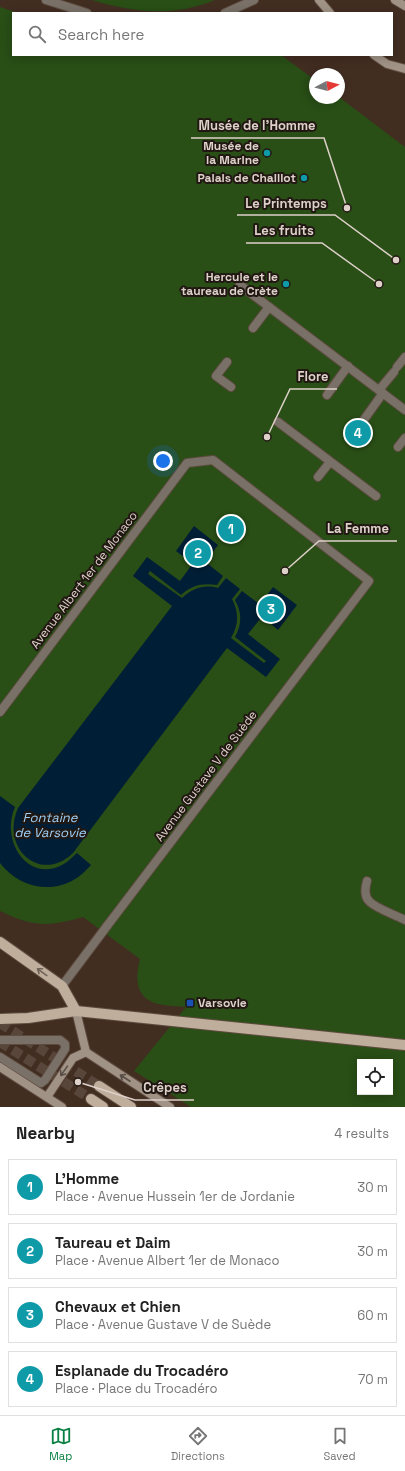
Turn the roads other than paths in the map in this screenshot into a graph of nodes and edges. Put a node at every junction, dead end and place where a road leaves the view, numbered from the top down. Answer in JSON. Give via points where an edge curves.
{"nodes":[{"id":1,"x":46,"y":0,"type":"edge"},
{"id":2,"x":254,"y":0,"type":"edge"},
{"id":3,"x":319,"y":0,"type":"edge"},
{"id":4,"x":395,"y":0,"type":"edge"},
{"id":5,"x":405,"y":6,"type":"edge"},
{"id":6,"x":85,"y":12,"type":"edge"},
{"id":7,"x":227,"y":12,"type":"edge"},
{"id":8,"x":329,"y":12,"type":"edge"},
{"id":9,"x":375,"y":56,"type":"edge"},
{"id":10,"x":405,"y":69,"type":"edge"},
{"id":11,"x":240,"y":285,"type":"dead end"},
{"id":12,"x":269,"y":307,"type":"junction"},
{"id":13,"x":253,"y":328,"type":"dead end"},
{"id":14,"x":405,"y":357,"type":"edge"},
{"id":15,"x":227,"y":362,"type":"dead end"},
{"id":16,"x":348,"y":366,"type":"junction"},
{"id":17,"x":231,"y":387,"type":"dead end"},
{"id":18,"x":381,"y":392,"type":"junction"},
{"id":19,"x":327,"y":395,"type":"dead end"},
{"id":20,"x":405,"y":410,"type":"edge"},
{"id":21,"x":363,"y":421,"type":"dead end"},
{"id":22,"x":278,"y":422,"type":"dead end"},
{"id":23,"x":405,"y":438,"type":"edge"},
{"id":24,"x":398,"y":447,"type":"dead end"},
{"id":25,"x":330,"y":462,"type":"junction"},
{"id":26,"x":318,"y":477,"type":"dead end"},
{"id":27,"x":376,"y":496,"type":"dead end"},
{"id":28,"x":369,"y":581,"type":"joint"},
{"id":29,"x":0,"y":712,"type":"edge"},
{"id":30,"x":367,"y":881,"type":"dead end"},
{"id":31,"x":405,"y":920,"type":"edge"},
{"id":32,"x":0,"y":942,"type":"edge"},
{"id":33,"x":62,"y":986,"type":"junction"},
{"id":34,"x":76,"y":1011,"type":"junction"},
{"id":35,"x":0,"y":1019,"type":"edge"},
{"id":36,"x":0,"y":1040,"type":"edge"},
{"id":37,"x":405,"y":1045,"type":"edge"},
{"id":38,"x":86,"y":1052,"type":"junction"},
{"id":39,"x":0,"y":1057,"type":"edge"},
{"id":40,"x":0,"y":1067,"type":"edge"},
{"id":41,"x":99,"y":1086,"type":"tunnel mouth"},
{"id":42,"x":47,"y":1097,"type":"junction"},
{"id":43,"x":91,"y":1099,"type":"tunnel mouth"},
{"id":44,"x":62,"y":1107,"type":"edge"},
{"id":45,"x":103,"y":1107,"type":"edge"},
{"id":46,"x":131,"y":1107,"type":"edge"},
{"id":47,"x":170,"y":1107,"type":"edge"}],
"edges":[{"from":1,"to":6,"type":"street"},
{"from":2,"to":7,"type":"street"},
{"from":3,"to":8,"type":"street"},
{"from":4,"to":5,"type":"street"},
{"from":9,"to":10,"type":"street","via":[[387,64]]},
{"from":11,"to":12,"type":"street"},
{"from":12,"to":13,"type":"street"},
{"from":12,"to":16,"type":"street"},
{"from":14,"to":18,"type":"street"},
{"from":15,"to":17,"type":"street","via":[[216,376]]},
{"from":16,"to":18,"type":"street"},
{"from":16,"to":19,"type":"street"},
{"from":18,"to":20,"type":"street"},
{"from":18,"to":21,"type":"street"},
{"from":22,"to":25,"type":"street"},
{"from":23,"to":24,"type":"street"},
{"from":25,"to":26,"type":"street"},
{"from":25,"to":27,"type":"street"},
{"from":28,"to":29,"type":"street","name":"Avenue Albert 1er de Monaco","via":[[213,460],[187,462]]},
{"from":28,"to":33,"type":"street","name":"Avenue Gustave V de Suède"},
{"from":30,"to":31,"type":"street","via":[[365,896],[369,902]]},
{"from":33,"to":32,"type":"main road","one_way":true},
{"from":33,"to":34,"type":"main road"},
{"from":34,"to":35,"type":"main road"},
{"from":34,"to":37,"type":"main road"},
{"from":34,"to":38,"type":"street"},
{"from":36,"to":39,"type":"street","via":[[60,1040],[65,1044],[65,1049],[45,1080],[41,1082]]},
{"from":38,"to":42,"type":"street","one_way":true,"via":[[73,1058]]},
{"from":47,"to":38,"type":"street","one_way":true},
{"from":40,"to":42,"type":"street"},
{"from":41,"to":46,"type":"main road"},
{"from":42,"to":44,"type":"street"},
{"from":43,"to":45,"type":"main road"}]}
